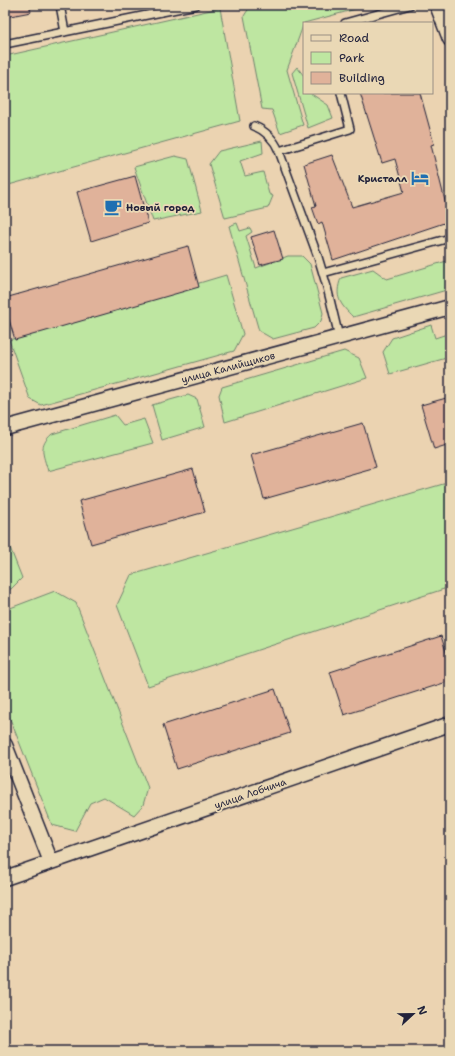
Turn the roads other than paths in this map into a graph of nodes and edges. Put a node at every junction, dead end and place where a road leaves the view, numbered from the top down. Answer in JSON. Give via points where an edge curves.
{"nodes":[{"id":1,"x":60,"y":5,"type":"edge"},
{"id":2,"x":196,"y":5,"type":"edge"},
{"id":3,"x":410,"y":5,"type":"edge"},
{"id":4,"x":437,"y":5,"type":"edge"},
{"id":5,"x":350,"y":22,"type":"edge"},
{"id":6,"x":65,"y":32,"type":"junction"},
{"id":7,"x":450,"y":37,"type":"edge"},
{"id":8,"x":5,"y":44,"type":"edge"},
{"id":9,"x":341,"y":94,"type":"edge"},
{"id":10,"x":254,"y":126,"type":"dead end"},
{"id":11,"x":279,"y":151,"type":"junction"},
{"id":12,"x":450,"y":238,"type":"edge"},
{"id":13,"x":323,"y":272,"type":"junction"},
{"id":14,"x":450,"y":307,"type":"edge"},
{"id":15,"x":339,"y":337,"type":"junction"},
{"id":16,"x":5,"y":428,"type":"edge"},
{"id":17,"x":450,"y":724,"type":"edge"},
{"id":18,"x":5,"y":745,"type":"edge"},
{"id":19,"x":51,"y":862,"type":"junction"},
{"id":20,"x":5,"y":878,"type":"edge"}],
"edges":[{"from":1,"to":6,"type":"lane"},
{"from":2,"to":6,"type":"lane"},
{"from":3,"to":5,"type":"lane"},
{"from":4,"to":7,"type":"street"},
{"from":6,"to":8,"type":"lane"},
{"from":9,"to":11,"type":"lane","via":[[350,129]]},
{"from":10,"to":11,"type":"lane","via":[[269,136]]},
{"from":11,"to":13,"type":"lane"},
{"from":12,"to":13,"type":"lane"},
{"from":13,"to":15,"type":"lane"},
{"from":14,"to":15,"type":"street","name":"улица Калийщиков"},
{"from":15,"to":16,"type":"street","name":"улица Калийщиков"},
{"from":17,"to":19,"type":"street","name":"улица Лобчича"},
{"from":18,"to":19,"type":"street"},
{"from":19,"to":20,"type":"street","name":"улица Лобчича"}]}
